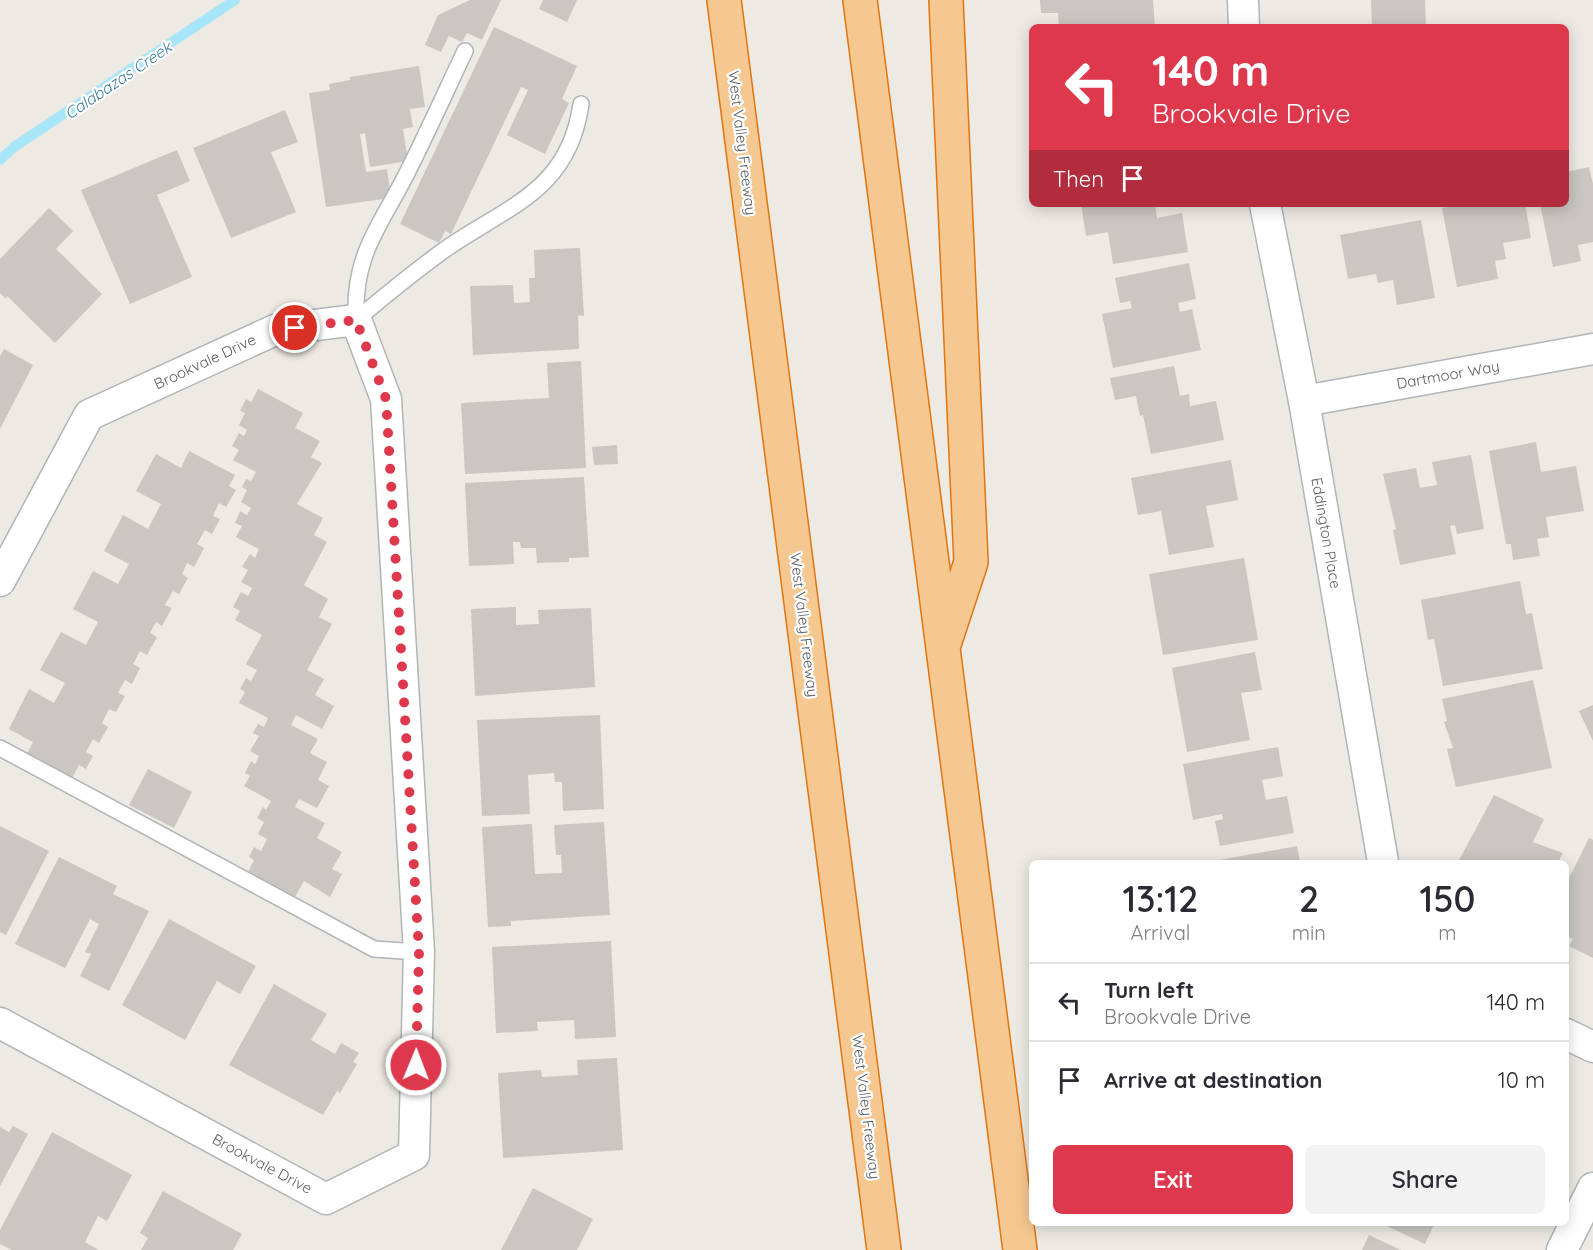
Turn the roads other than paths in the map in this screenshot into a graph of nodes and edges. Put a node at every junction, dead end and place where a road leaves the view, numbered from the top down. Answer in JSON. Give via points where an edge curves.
{"nodes":[{"id":1,"x":724,"y":0,"type":"edge"},
{"id":2,"x":860,"y":0,"type":"edge"},
{"id":3,"x":946,"y":0,"type":"edge"},
{"id":4,"x":1243,"y":0,"type":"edge"},
{"id":5,"x":1244,"y":24,"type":"edge"},
{"id":6,"x":465,"y":51,"type":"dead end"},
{"id":7,"x":581,"y":104,"type":"dead end"},
{"id":8,"x":1266,"y":207,"type":"edge"},
{"id":9,"x":356,"y":320,"type":"junction"},
{"id":10,"x":1593,"y":349,"type":"edge"},
{"id":11,"x":1304,"y":401,"type":"junction"},
{"id":12,"x":1,"y":578,"type":"edge"},
{"id":13,"x":942,"y":649,"type":"junction"},
{"id":14,"x":0,"y":748,"type":"edge"},
{"id":15,"x":1383,"y":860,"type":"edge"},
{"id":16,"x":419,"y":952,"type":"junction"},
{"id":17,"x":0,"y":1023,"type":"edge"},
{"id":18,"x":1569,"y":1035,"type":"edge"},
{"id":19,"x":1593,"y":1047,"type":"edge"},
{"id":20,"x":1593,"y":1188,"type":"edge"},
{"id":21,"x":884,"y":1250,"type":"edge"},
{"id":22,"x":1020,"y":1250,"type":"edge"},
{"id":23,"x":1562,"y":1250,"type":"edge"}],
"edges":[{"from":1,"to":21,"type":"highway","name":"West Valley Freeway"},
{"from":2,"to":13,"type":"highway"},
{"from":3,"to":13,"type":"highway","via":[[971,562]]},
{"from":4,"to":5,"type":"street"},
{"from":6,"to":9,"type":"lane","via":[[410,169],[363,256],[355,291]]},
{"from":7,"to":9,"type":"lane","via":[[577,129],[566,156],[542,185],[417,269]]},
{"from":8,"to":11,"type":"street","name":"Eddington Place"},
{"from":9,"to":12,"type":"street","name":"Brookvale Drive","via":[[275,330],[89,415]]},
{"from":9,"to":16,"type":"street","name":"Brookvale Drive","via":[[386,399]]},
{"from":10,"to":11,"type":"street","name":"Dartmoor Way"},
{"from":11,"to":15,"type":"street","name":"Eddington Place"},
{"from":13,"to":22,"type":"highway"},
{"from":14,"to":16,"type":"lane","via":[[374,949]]},
{"from":16,"to":17,"type":"street","name":"Brookvale Drive","via":[[414,1155],[326,1199]]},
{"from":18,"to":19,"type":"street"},
{"from":20,"to":23,"type":"street"}]}
